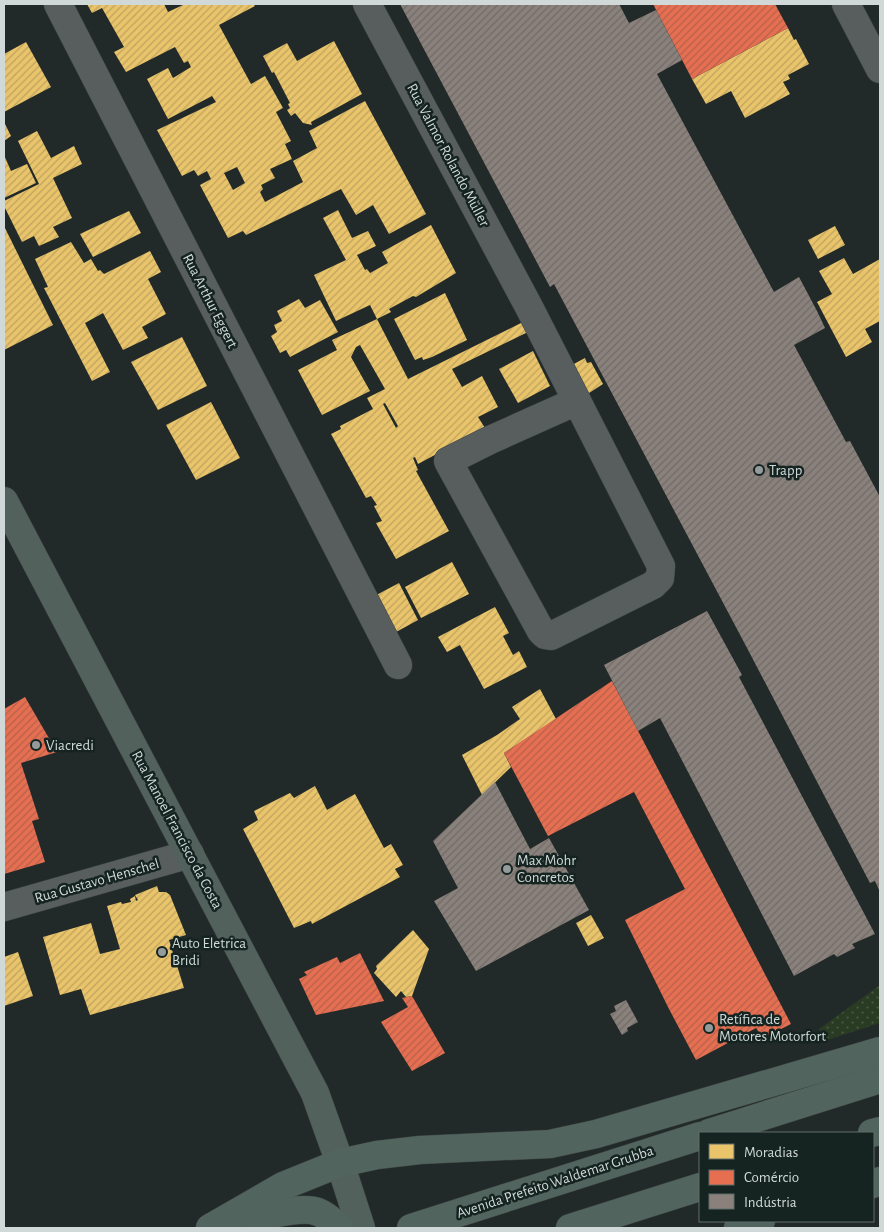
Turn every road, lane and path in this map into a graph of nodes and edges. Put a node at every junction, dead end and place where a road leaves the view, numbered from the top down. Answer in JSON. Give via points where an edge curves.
{"nodes":[{"id":1,"x":58,"y":4,"type":"edge"},
{"id":2,"x":367,"y":4,"type":"edge"},
{"id":3,"x":846,"y":4,"type":"edge"},
{"id":4,"x":880,"y":69,"type":"edge"},
{"id":5,"x":577,"y":401,"type":"junction"},
{"id":6,"x":4,"y":501,"type":"edge"},
{"id":7,"x":398,"y":665,"type":"dead end"},
{"id":8,"x":190,"y":854,"type":"junction"},
{"id":9,"x":4,"y":907,"type":"edge"},
{"id":10,"x":880,"y":1050,"type":"edge"},
{"id":11,"x":880,"y":1079,"type":"edge"},
{"id":12,"x":712,"y":1132,"type":"edge"},
{"id":13,"x":699,"y":1136,"type":"edge"},
{"id":14,"x":340,"y":1163,"type":"junction"},
{"id":15,"x":699,"y":1187,"type":"edge"},
{"id":16,"x":758,"y":1222,"type":"edge"},
{"id":17,"x":416,"y":1226,"type":"edge"},
{"id":18,"x":210,"y":1228,"type":"edge"},
{"id":19,"x":222,"y":1228,"type":"edge"},
{"id":20,"x":339,"y":1228,"type":"edge"},
{"id":21,"x":361,"y":1228,"type":"edge"},
{"id":22,"x":570,"y":1228,"type":"edge"},
{"id":23,"x":738,"y":1228,"type":"edge"}],
"edges":[{"from":1,"to":7,"type":"street","name":"Rua Arthur Eggert"},
{"from":2,"to":5,"type":"street","name":"Rua Valmor Rolando Müller"},
{"from":3,"to":4,"type":"street"},
{"from":5,"to":5,"type":"street","name":"Rua Valmor Rolando Müller","via":[[448,461],[541,631],[551,636],[653,585],[660,578],[662,566]]},
{"from":6,"to":8,"type":"main road","name":"Rua Manoel Francisco da Costa"},
{"from":8,"to":9,"type":"street","name":"Rua Gustavo Henschel"},
{"from":8,"to":14,"type":"main road","name":"Rua Manoel Francisco da Costa","via":[[314,1093]]},
{"from":10,"to":14,"type":"highway","via":[[596,1134],[550,1144],[420,1150]]},
{"from":11,"to":12,"type":"highway"},
{"from":13,"to":17,"type":"highway","name":"Avenida Prefeito Waldemar Grubba"},
{"from":14,"to":18,"type":"highway","via":[[283,1186]]},
{"from":14,"to":21,"type":"main road","name":"Rua Manoel Francisco da Costa"},
{"from":15,"to":22,"type":"highway"},
{"from":16,"to":23,"type":"highway"},
{"from":19,"to":20,"type":"highway","via":[[293,1210],[317,1211]]}]}
